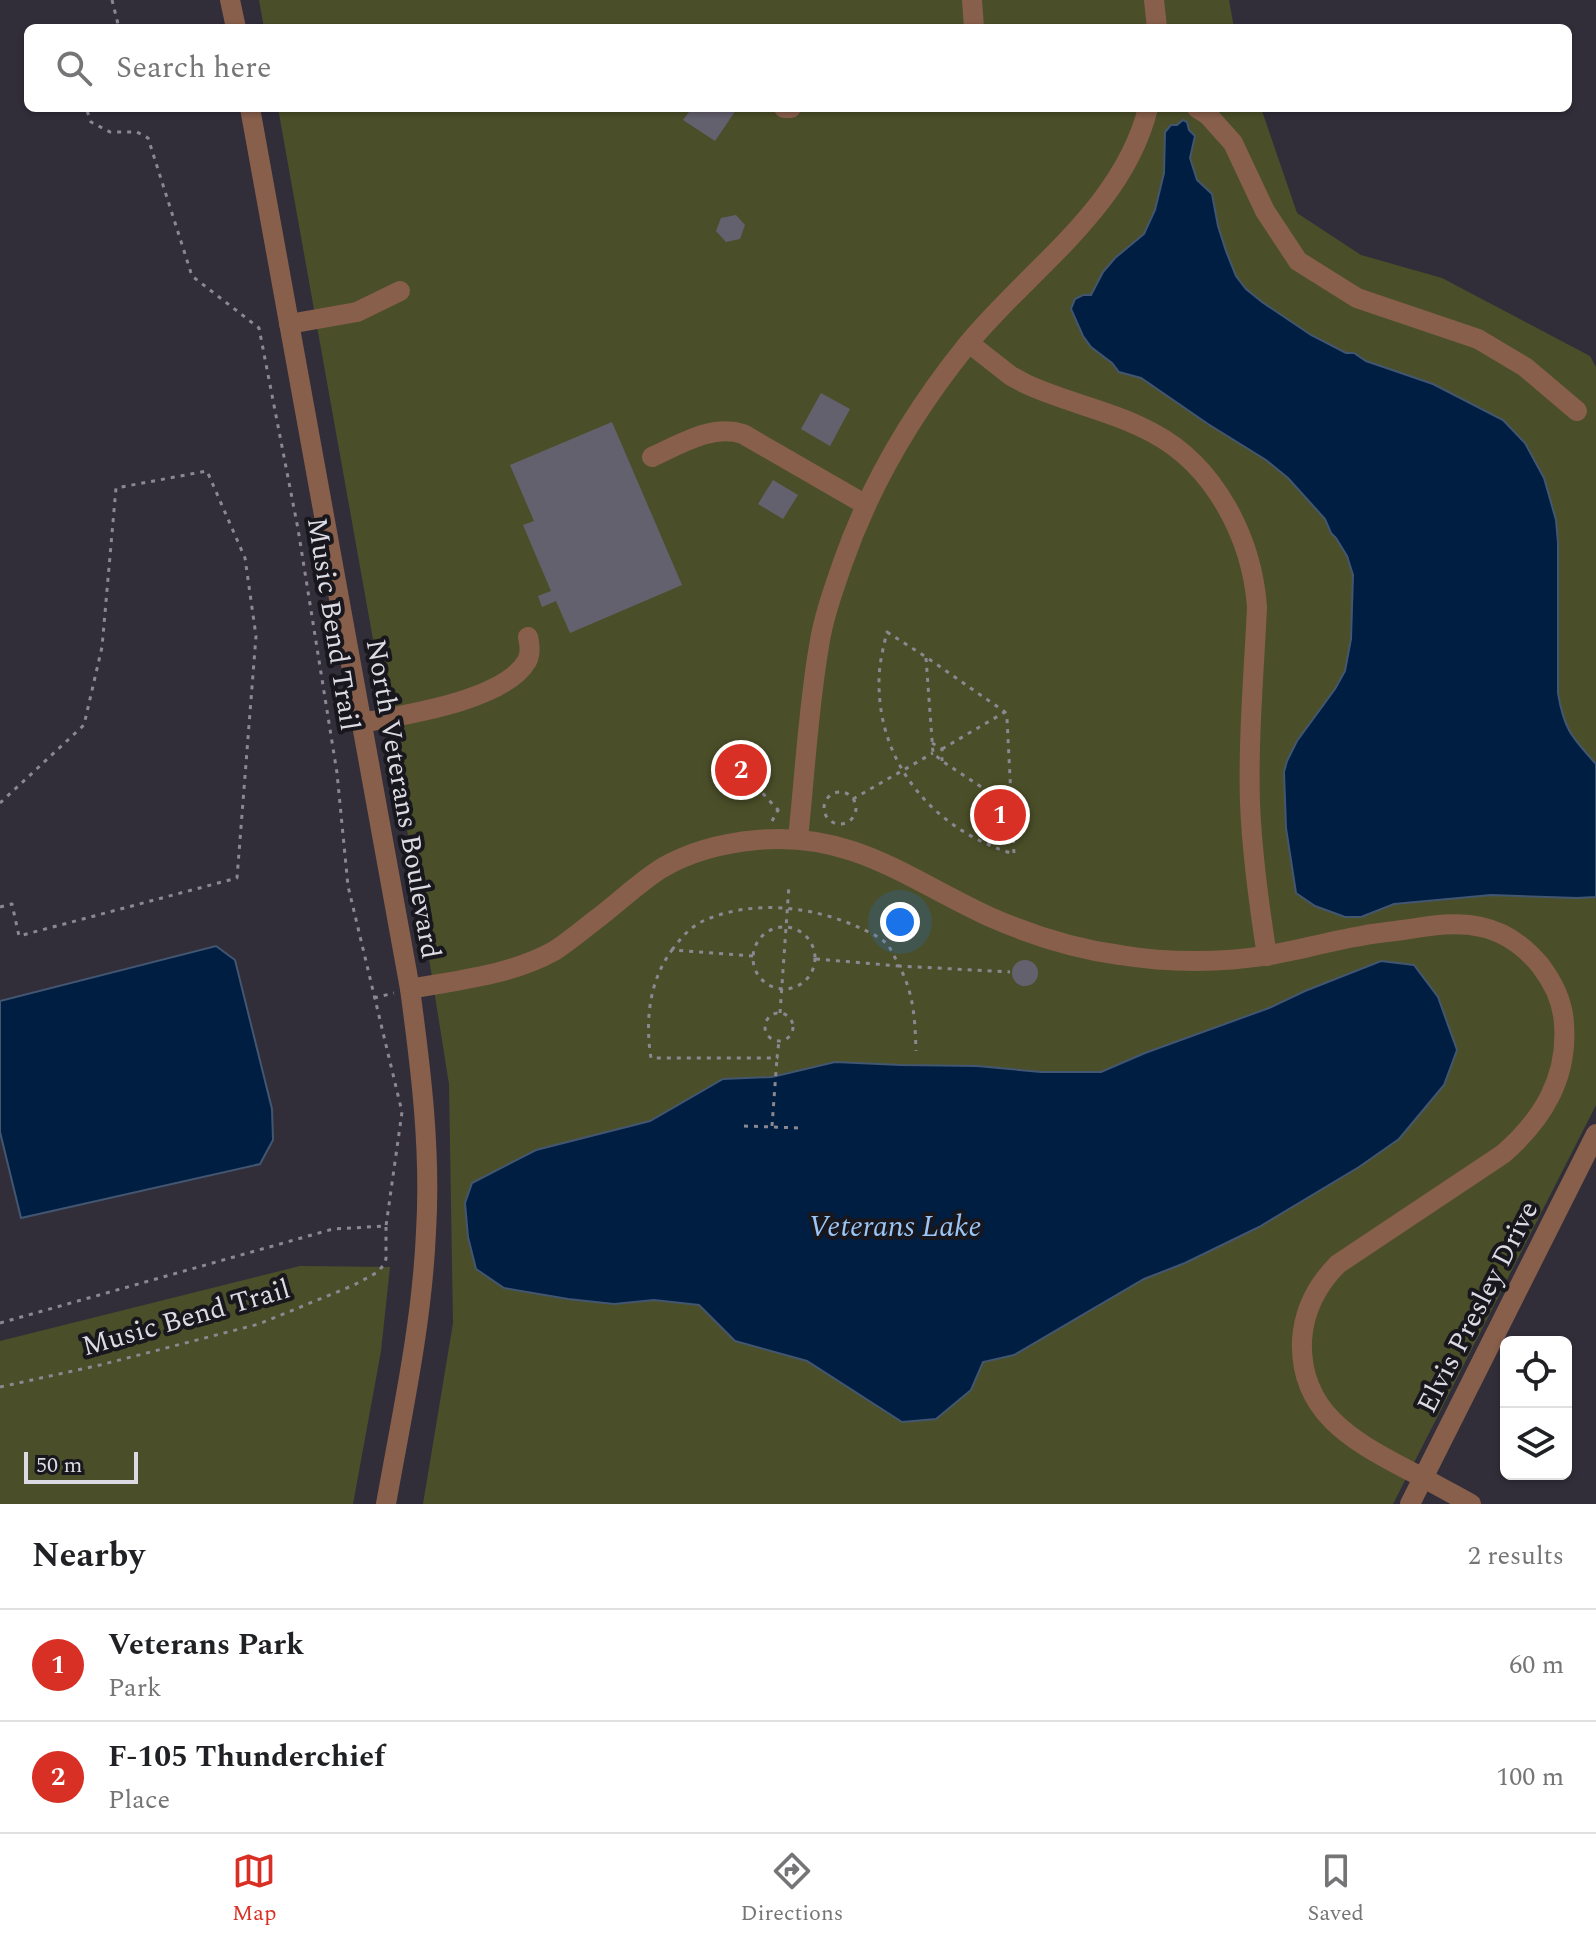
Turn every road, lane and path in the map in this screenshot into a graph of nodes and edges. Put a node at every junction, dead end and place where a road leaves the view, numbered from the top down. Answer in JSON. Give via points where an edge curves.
{"nodes":[{"id":1,"x":112,"y":0,"type":"edge"},
{"id":2,"x":230,"y":0,"type":"edge"},
{"id":3,"x":972,"y":0,"type":"edge"},
{"id":4,"x":1154,"y":0,"type":"edge"},
{"id":5,"x":118,"y":24,"type":"edge"},
{"id":6,"x":235,"y":24,"type":"edge"},
{"id":7,"x":974,"y":24,"type":"edge"},
{"id":8,"x":1157,"y":24,"type":"edge"},
{"id":9,"x":87,"y":112,"type":"edge"},
{"id":10,"x":251,"y":112,"type":"edge"},
{"id":11,"x":1147,"y":112,"type":"edge"},
{"id":12,"x":1203,"y":112,"type":"edge"},
{"id":13,"x":400,"y":291,"type":"dead end"},
{"id":14,"x":289,"y":324,"type":"junction"},
{"id":15,"x":969,"y":343,"type":"junction"},
{"id":16,"x":1577,"y":411,"type":"dead end"},
{"id":17,"x":652,"y":457,"type":"dead end"},
{"id":18,"x":866,"y":505,"type":"junction"},
{"id":19,"x":528,"y":637,"type":"dead end"},
{"id":20,"x":926,"y":657,"type":"junction"},
{"id":21,"x":1005,"y":712,"type":"junction"},
{"id":22,"x":361,"y":723,"type":"junction"},
{"id":23,"x":931,"y":743,"type":"junction"},
{"id":24,"x":942,"y":749,"type":"junction"},
{"id":25,"x":933,"y":753,"type":"junction"},
{"id":26,"x":942,"y":761,"type":"junction"},
{"id":27,"x":903,"y":771,"type":"junction"},
{"id":28,"x":756,"y":786,"type":"junction"},
{"id":29,"x":853,"y":799,"type":"junction"},
{"id":30,"x":0,"y":803,"type":"edge"},
{"id":31,"x":789,"y":803,"type":"dead end"},
{"id":32,"x":1013,"y":808,"type":"junction"},
{"id":33,"x":778,"y":810,"type":"junction"},
{"id":34,"x":770,"y":830,"type":"dead end"},
{"id":35,"x":798,"y":838,"type":"junction"},
{"id":36,"x":789,"y":885,"type":"dead end"},
{"id":37,"x":0,"y":907,"type":"edge"},
{"id":38,"x":788,"y":909,"type":"junction"},
{"id":39,"x":787,"y":926,"type":"junction"},
{"id":40,"x":672,"y":950,"type":"junction"},
{"id":41,"x":753,"y":956,"type":"junction"},
{"id":42,"x":1267,"y":956,"type":"junction"},
{"id":43,"x":816,"y":959,"type":"junction"},
{"id":44,"x":899,"y":966,"type":"junction"},
{"id":45,"x":1010,"y":972,"type":"dead end"},
{"id":46,"x":410,"y":989,"type":"junction"},
{"id":47,"x":782,"y":989,"type":"junction"},
{"id":48,"x":780,"y":1013,"type":"junction"},
{"id":49,"x":779,"y":1041,"type":"junction"},
{"id":50,"x":916,"y":1051,"type":"dead end"},
{"id":51,"x":777,"y":1058,"type":"junction"},
{"id":52,"x":744,"y":1126,"type":"dead end"},
{"id":53,"x":772,"y":1126,"type":"junction"},
{"id":54,"x":800,"y":1128,"type":"dead end"},
{"id":55,"x":1596,"y":1134,"type":"edge"},
{"id":56,"x":386,"y":1226,"type":"junction"},
{"id":57,"x":0,"y":1323,"type":"edge"},
{"id":58,"x":0,"y":1387,"type":"edge"},
{"id":59,"x":1423,"y":1478,"type":"junction"},
{"id":60,"x":386,"y":1504,"type":"edge"},
{"id":61,"x":1410,"y":1504,"type":"edge"},
{"id":62,"x":1471,"y":1504,"type":"edge"}],
"edges":[{"from":1,"to":5,"type":"path"},
{"from":2,"to":6,"type":"street"},
{"from":3,"to":7,"type":"street"},
{"from":4,"to":8,"type":"street"},
{"from":9,"to":56,"type":"path","name":"Music Bend Trail","via":[[91,122],[110,132],[137,132],[148,138],[192,276],[259,328],[328,712],[348,886],[402,1112]]},
{"from":10,"to":14,"type":"street","name":"North Veterans Boulevard"},
{"from":11,"to":15,"type":"street","via":[[1112,187]]},
{"from":12,"to":16,"type":"street","via":[[1233,143],[1265,211],[1298,261],[1357,298],[1478,339],[1525,367]]},
{"from":13,"to":14,"type":"street","via":[[357,312]]},
{"from":14,"to":22,"type":"street","name":"North Veterans Boulevard"},
{"from":15,"to":18,"type":"street","via":[[907,427]]},
{"from":15,"to":42,"type":"street","via":[[1026,384],[1155,434],[1201,469],[1225,505],[1256,590],[1250,804]]},
{"from":17,"to":18,"type":"street","via":[[696,437],[734,431]]},
{"from":18,"to":35,"type":"street","via":[[835,583],[819,643]]},
{"from":19,"to":22,"type":"street","via":[[527,661],[488,690]]},
{"from":20,"to":21,"type":"path"},
{"from":20,"to":23,"type":"path"},
{"from":20,"to":27,"type":"path","via":[[887,632],[879,671],[880,703]]},
{"from":21,"to":24,"type":"path"},
{"from":21,"to":32,"type":"path"},
{"from":22,"to":46,"type":"street","name":"North Veterans Boulevard"},
{"from":23,"to":24,"type":"path"},
{"from":23,"to":25,"type":"path"},
{"from":24,"to":26,"type":"path"},
{"from":25,"to":26,"type":"path"},
{"from":25,"to":27,"type":"path"},
{"from":26,"to":32,"type":"path"},
{"from":27,"to":29,"type":"path"},
{"from":27,"to":32,"type":"path","via":[[951,825],[1014,854]]},
{"from":28,"to":28,"type":"path","via":[[761,768],[755,756],[737,752],[722,764],[722,778],[730,788],[743,792]]},
{"from":28,"to":33,"type":"path"},
{"from":29,"to":29,"type":"path","via":[[846,793],[830,795],[824,804],[827,818],[841,824],[851,820],[856,810]]},
{"from":30,"to":37,"type":"path","via":[[84,725],[102,647],[116,488],[207,471],[245,558],[256,636],[237,878],[19,936],[12,904]]},
{"from":31,"to":33,"type":"path"},
{"from":33,"to":34,"type":"path"},
{"from":35,"to":42,"type":"street","via":[[877,859],[1021,930],[1084,948],[1182,961]]},
{"from":35,"to":46,"type":"street","via":[[729,843],[699,851],[660,869],[541,957],[504,971]]},
{"from":36,"to":38,"type":"path"},
{"from":38,"to":39,"type":"path"},
{"from":38,"to":40,"type":"path","via":[[744,910],[701,922]]},
{"from":38,"to":44,"type":"path","via":[[837,918],[869,932],[889,947]]},
{"from":39,"to":41,"type":"path","via":[[761,937]]},
{"from":39,"to":43,"type":"path","via":[[808,937]]},
{"from":39,"to":47,"type":"path"},
{"from":40,"to":41,"type":"path"},
{"from":40,"to":51,"type":"path","via":[[650,1003],[651,1058]]},
{"from":41,"to":47,"type":"path","via":[[764,982]]},
{"from":42,"to":59,"type":"street","via":[[1436,925],[1480,926],[1521,946],[1559,997],[1564,1061],[1535,1121],[1495,1159],[1338,1264],[1316,1291],[1305,1320],[1304,1368],[1318,1405],[1349,1437]]},
{"from":43,"to":44,"type":"path"},
{"from":43,"to":47,"type":"path","via":[[810,976]]},
{"from":44,"to":45,"type":"path"},
{"from":44,"to":50,"type":"path","via":[[913,1002]]},
{"from":46,"to":60,"type":"street","name":"North Veterans Boulevard","via":[[426,1136],[427,1231],[419,1314]]},
{"from":47,"to":48,"type":"path"},
{"from":48,"to":49,"type":"path","via":[[793,1028]]},
{"from":48,"to":49,"type":"path","via":[[766,1024],[767,1034]]},
{"from":49,"to":51,"type":"path"},
{"from":51,"to":53,"type":"path"},
{"from":52,"to":53,"type":"path"},
{"from":53,"to":54,"type":"path"},
{"from":55,"to":59,"type":"street","name":"Elvis Presley Drive"},
{"from":56,"to":57,"type":"path","name":"Music Bend Trail","via":[[333,1229]]},
{"from":56,"to":58,"type":"path","name":"Music Bend Trail","via":[[383,1266],[354,1285],[259,1324]]},
{"from":59,"to":61,"type":"street","name":"Elvis Presley Drive"},
{"from":59,"to":62,"type":"street"}]}
